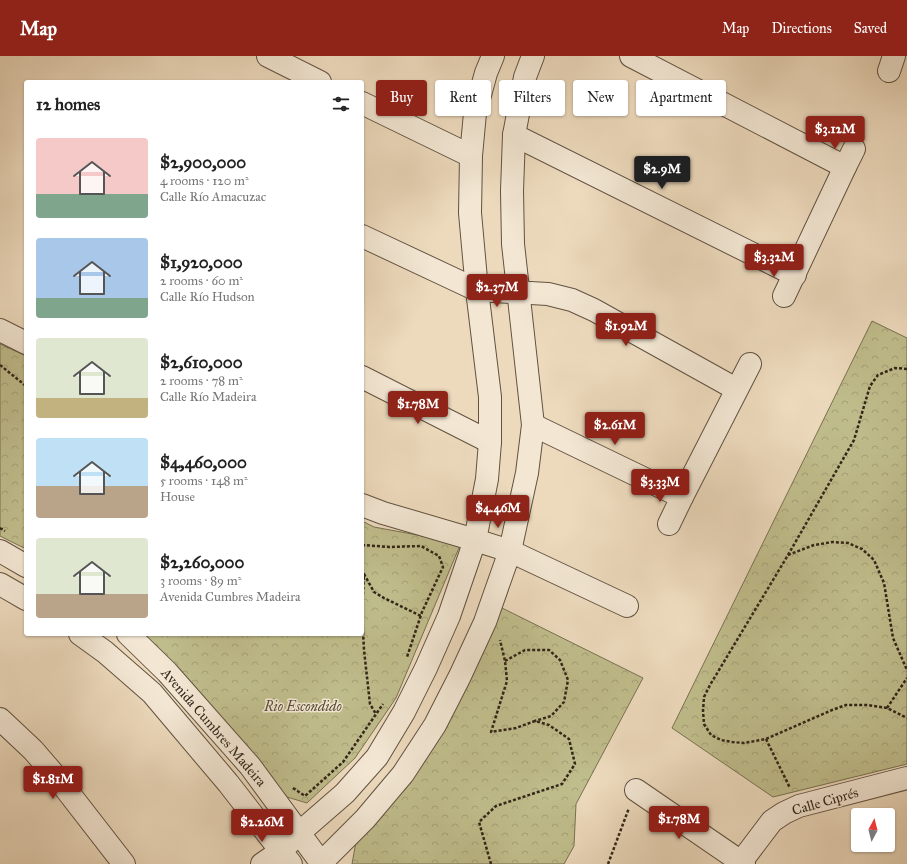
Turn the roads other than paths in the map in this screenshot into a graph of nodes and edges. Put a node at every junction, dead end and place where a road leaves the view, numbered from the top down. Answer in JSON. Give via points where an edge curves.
{"nodes":[{"id":1,"x":268,"y":56,"type":"edge"},
{"id":2,"x":493,"y":56,"type":"edge"},
{"id":3,"x":533,"y":56,"type":"edge"},
{"id":4,"x":630,"y":56,"type":"edge"},
{"id":5,"x":316,"y":80,"type":"edge"},
{"id":6,"x":364,"y":104,"type":"edge"},
{"id":7,"x":514,"y":135,"type":"junction"},
{"id":8,"x":471,"y":156,"type":"junction"},
{"id":9,"x":364,"y":237,"type":"edge"},
{"id":10,"x":795,"y":275,"type":"junction"},
{"id":11,"x":477,"y":290,"type":"junction"},
{"id":12,"x":518,"y":292,"type":"junction"},
{"id":13,"x":784,"y":296,"type":"dead end"},
{"id":14,"x":0,"y":330,"type":"edge"},
{"id":15,"x":24,"y":342,"type":"edge"},
{"id":16,"x":750,"y":364,"type":"dead end"},
{"id":17,"x":364,"y":377,"type":"edge"},
{"id":18,"x":736,"y":389,"type":"junction"},
{"id":19,"x":533,"y":425,"type":"junction"},
{"id":20,"x":490,"y":442,"type":"junction"},
{"id":21,"x":682,"y":497,"type":"junction"},
{"id":22,"x":364,"y":506,"type":"edge"},
{"id":23,"x":669,"y":524,"type":"dead end"},
{"id":24,"x":475,"y":540,"type":"junction"},
{"id":25,"x":0,"y":551,"type":"edge"},
{"id":26,"x":510,"y":551,"type":"junction"},
{"id":27,"x":24,"y":565,"type":"edge"},
{"id":28,"x":0,"y":584,"type":"edge"},
{"id":29,"x":24,"y":598,"type":"edge"},
{"id":30,"x":627,"y":606,"type":"dead end"},
{"id":31,"x":83,"y":636,"type":"edge"},
{"id":32,"x":130,"y":636,"type":"edge"},
{"id":33,"x":0,"y":719,"type":"edge"},
{"id":34,"x":907,"y":778,"type":"edge"},
{"id":35,"x":636,"y":790,"type":"road end"},
{"id":36,"x":299,"y":833,"type":"junction"},
{"id":37,"x":286,"y":857,"type":"edge"},
{"id":38,"x":742,"y":863,"type":"edge"},
{"id":39,"x":124,"y":864,"type":"edge"},
{"id":40,"x":262,"y":864,"type":"edge"},
{"id":41,"x":321,"y":864,"type":"edge"}],
"edges":[{"from":1,"to":5,"type":"street"},
{"from":2,"to":8,"type":"street","via":[[475,112]]},
{"from":3,"to":7,"type":"street","via":[[525,77]]},
{"from":4,"to":10,"type":"street","via":[[850,158]]},
{"from":6,"to":8,"type":"street"},
{"from":7,"to":10,"type":"street"},
{"from":7,"to":12,"type":"street","via":[[513,244]]},
{"from":8,"to":11,"type":"street","via":[[470,213]]},
{"from":9,"to":11,"type":"street"},
{"from":10,"to":13,"type":"street"},
{"from":11,"to":12,"type":"street"},
{"from":11,"to":20,"type":"street","via":[[490,396]]},
{"from":12,"to":18,"type":"street","via":[[548,294],[572,300]]},
{"from":12,"to":19,"type":"street"},
{"from":14,"to":15,"type":"street"},
{"from":16,"to":18,"type":"street"},
{"from":17,"to":20,"type":"street"},
{"from":18,"to":21,"type":"street"},
{"from":19,"to":21,"type":"street"},
{"from":19,"to":26,"type":"street","via":[[527,473]]},
{"from":20,"to":24,"type":"street","via":[[487,479]]},
{"from":21,"to":23,"type":"street"},
{"from":22,"to":24,"type":"street"},
{"from":24,"to":26,"type":"street"},
{"from":24,"to":36,"type":"street","via":[[449,616],[404,712],[377,756],[345,793]]},
{"from":25,"to":27,"type":"street"},
{"from":26,"to":30,"type":"street"},
{"from":26,"to":41,"type":"street","via":[[485,622],[435,725],[403,774],[365,819]]},
{"from":28,"to":29,"type":"street"},
{"from":31,"to":37,"type":"street","name":"Avenida Cumbres Madeira","via":[[106,652],[152,693]]},
{"from":32,"to":36,"type":"street","name":"Avenida Cumbres Madeira","via":[[167,672],[250,766]]},
{"from":33,"to":39,"type":"street","via":[[53,773]]},
{"from":34,"to":38,"type":"street","name":"Calle Ciprés","via":[[799,806],[784,813],[772,821]]},
{"from":35,"to":38,"type":"street"},
{"from":36,"to":37,"type":"street"},
{"from":36,"to":41,"type":"street","name":"Avenida Cumbres Madeira"},
{"from":37,"to":40,"type":"street"}]}
